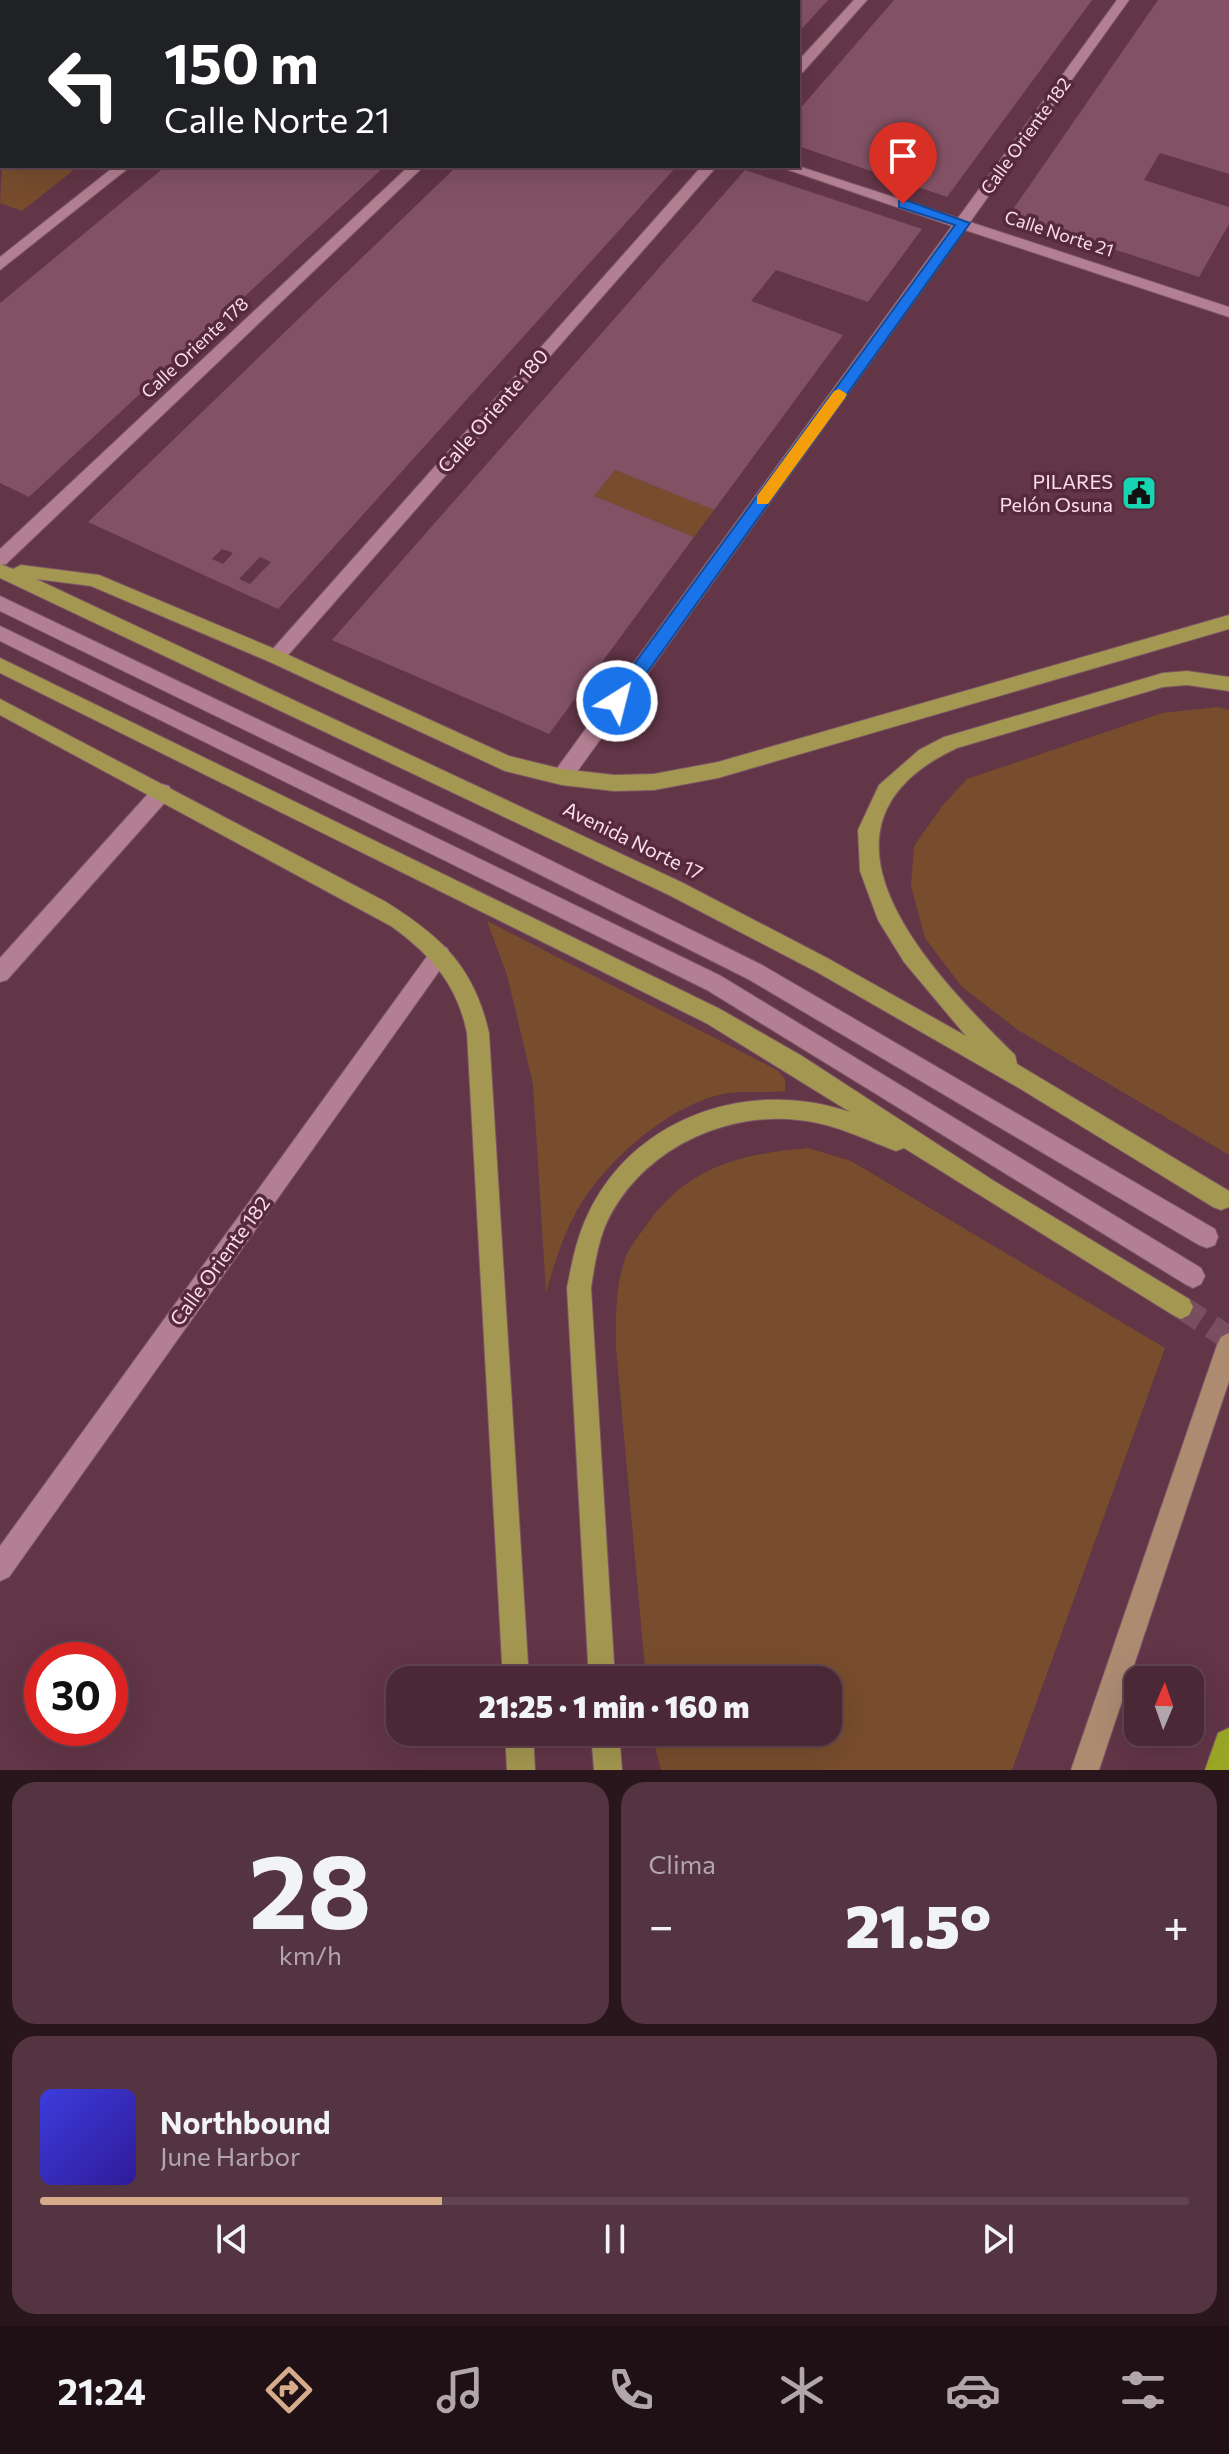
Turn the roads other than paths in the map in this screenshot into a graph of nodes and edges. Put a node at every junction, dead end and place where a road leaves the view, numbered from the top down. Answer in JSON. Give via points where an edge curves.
{"nodes":[{"id":1,"x":861,"y":0,"type":"edge"},
{"id":2,"x":1123,"y":0,"type":"edge"},
{"id":3,"x":800,"y":67,"type":"edge"},
{"id":4,"x":121,"y":168,"type":"edge"},
{"id":5,"x":415,"y":168,"type":"edge"},
{"id":6,"x":708,"y":168,"type":"edge"},
{"id":7,"x":790,"y":168,"type":"edge"},
{"id":8,"x":963,"y":223,"type":"junction"},
{"id":9,"x":0,"y":265,"type":"edge"},
{"id":10,"x":1226,"y":306,"type":"edge"},
{"id":11,"x":0,"y":559,"type":"edge"},
{"id":12,"x":0,"y":569,"type":"edge"},
{"id":13,"x":0,"y":603,"type":"edge"},
{"id":14,"x":1229,"y":622,"type":"edge"},
{"id":15,"x":0,"y":633,"type":"edge"},
{"id":16,"x":276,"y":657,"type":"junction"},
{"id":17,"x":0,"y":665,"type":"edge"},
{"id":18,"x":1229,"y":684,"type":"edge"},
{"id":19,"x":0,"y":706,"type":"edge"},
{"id":20,"x":562,"y":777,"type":"junction"},
{"id":21,"x":162,"y":792,"type":"junction"},
{"id":22,"x":440,"y":954,"type":"junction"},
{"id":23,"x":0,"y":973,"type":"edge"},
{"id":24,"x":1027,"y":1081,"type":"junction"},
{"id":25,"x":947,"y":1164,"type":"junction"},
{"id":26,"x":1221,"y":1199,"type":"dead end"},
{"id":27,"x":1207,"y":1237,"type":"dead end"},
{"id":28,"x":1193,"y":1276,"type":"dead end"},
{"id":29,"x":1181,"y":1307,"type":"tunnel mouth"},
{"id":30,"x":1229,"y":1345,"type":"edge"},
{"id":31,"x":0,"y":1568,"type":"edge"},
{"id":32,"x":515,"y":1666,"type":"edge"},
{"id":33,"x":601,"y":1666,"type":"edge"},
{"id":34,"x":1229,"y":1744,"type":"edge"},
{"id":35,"x":520,"y":1746,"type":"edge"},
{"id":36,"x":606,"y":1746,"type":"edge"},
{"id":37,"x":521,"y":1770,"type":"edge"},
{"id":38,"x":608,"y":1770,"type":"edge"},
{"id":39,"x":1085,"y":1770,"type":"edge"},
{"id":40,"x":1221,"y":1770,"type":"edge"}],
"edges":[{"from":1,"to":3,"type":"street"},
{"from":2,"to":8,"type":"street","name":"Calle Oriente 182"},
{"from":4,"to":9,"type":"street"},
{"from":5,"to":11,"type":"street","name":"Calle Oriente 178"},
{"from":6,"to":16,"type":"street","name":"Calle Oriente 180"},
{"from":7,"to":8,"type":"street","name":"Calle Norte 21"},
{"from":8,"to":10,"type":"street","name":"Calle Norte 21"},
{"from":8,"to":20,"type":"street","name":"Calle Oriente 182"},
{"from":12,"to":16,"type":"main road","via":[[93,580]]},
{"from":12,"to":24,"type":"main road","name":"Avenida Norte 17","via":[[676,889]]},
{"from":13,"to":27,"type":"street","via":[[755,972]]},
{"from":14,"to":20,"type":"main road","via":[[687,778],[614,783]]},
{"from":15,"to":28,"type":"street","via":[[714,983]]},
{"from":16,"to":20,"type":"main road","via":[[505,763]]},
{"from":17,"to":25,"type":"main road","via":[[713,1016]]},
{"from":18,"to":24,"type":"main road","via":[[1163,680],[968,735],[905,770],[878,803],[866,852],[889,923],[923,974]]},
{"from":19,"to":21,"type":"main road"},
{"from":21,"to":22,"type":"main road","via":[[379,908],[421,934]]},
{"from":21,"to":23,"type":"street"},
{"from":22,"to":31,"type":"street","name":"Calle Oriente 182"},
{"from":22,"to":32,"type":"main road","via":[[464,987],[478,1033]]},
{"from":24,"to":26,"type":"main road","name":"Avenida Norte 17"},
{"from":25,"to":29,"type":"main road"},
{"from":25,"to":33,"type":"main road","via":[[829,1115],[763,1109],[730,1113],[670,1137],[618,1185],[594,1227],[579,1288]]},
{"from":30,"to":39,"type":"main road"},
{"from":34,"to":40,"type":"highway"},
{"from":35,"to":37,"type":"main road"},
{"from":36,"to":38,"type":"main road"}]}
